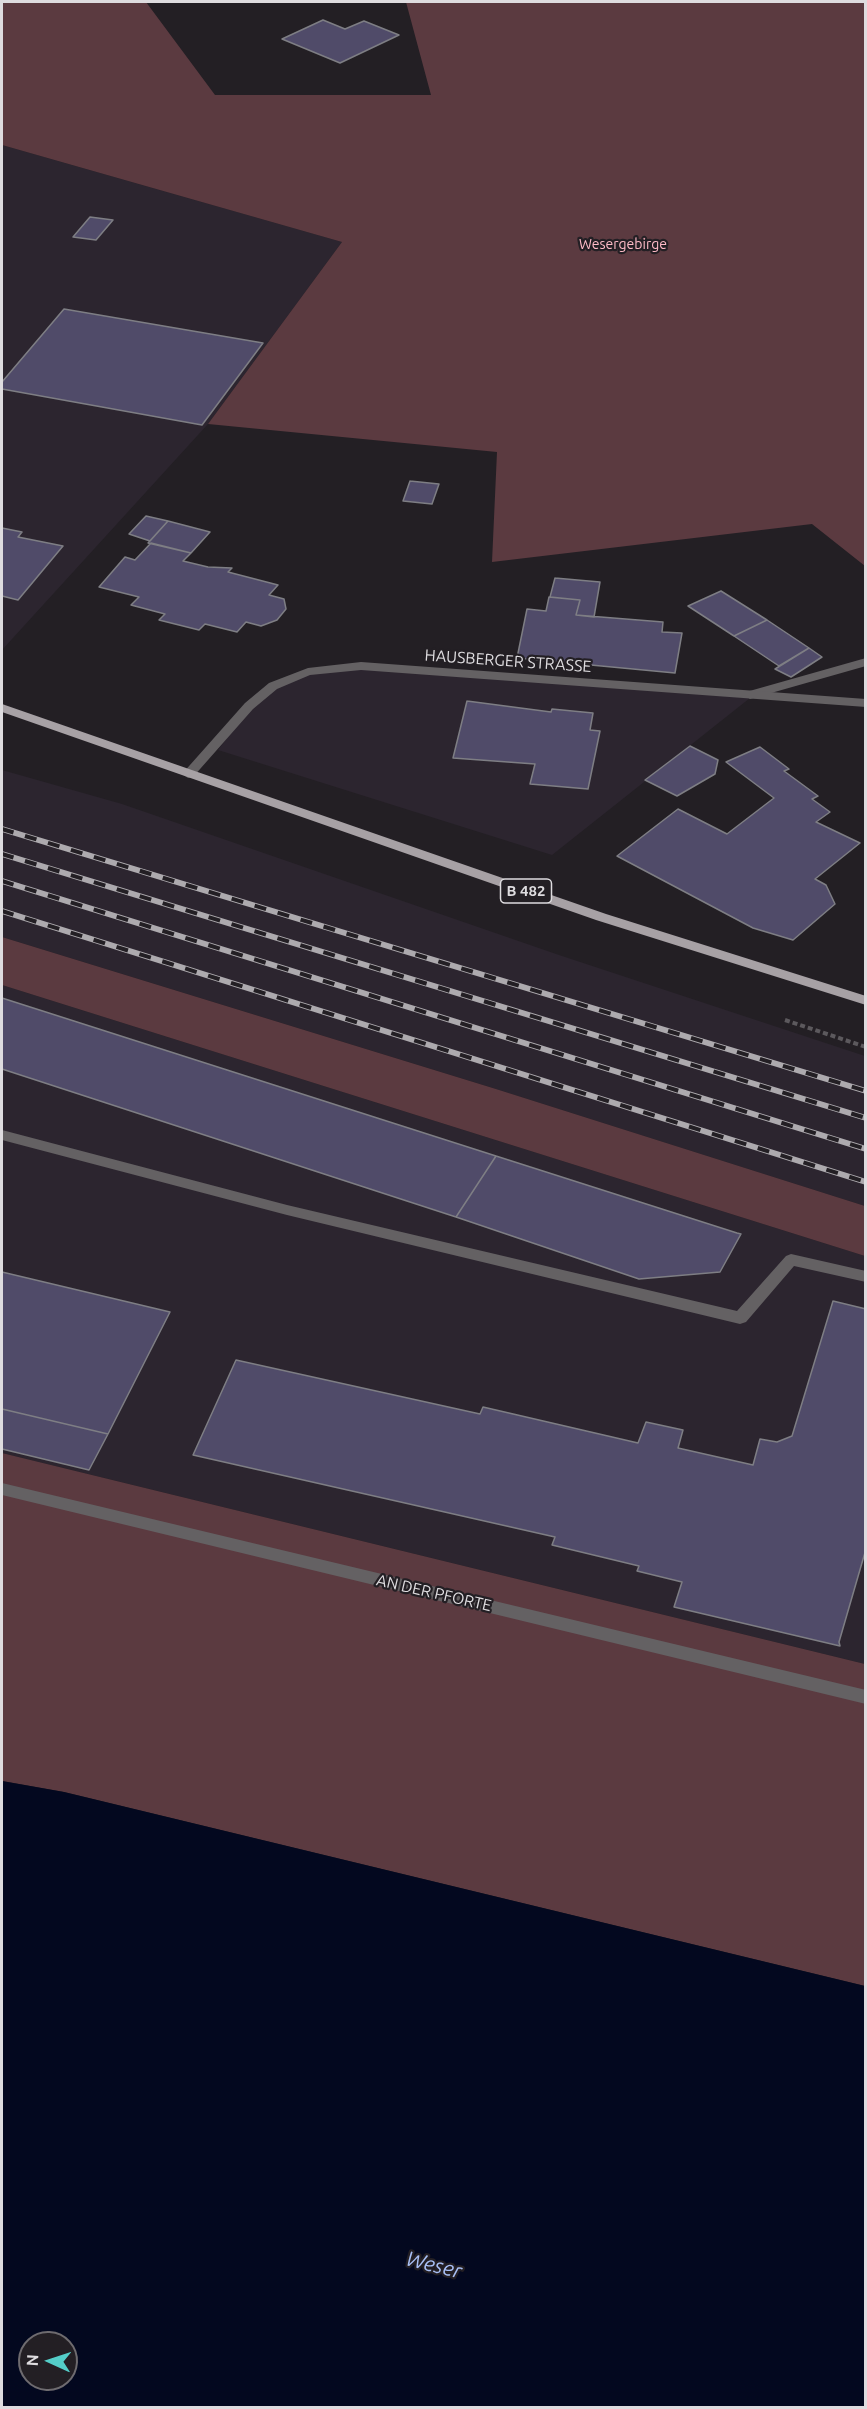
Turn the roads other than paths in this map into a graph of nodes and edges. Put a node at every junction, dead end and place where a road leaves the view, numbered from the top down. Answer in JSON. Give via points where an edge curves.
{"nodes":[{"id":1,"x":866,"y":662,"type":"edge"},
{"id":2,"x":750,"y":695,"type":"junction"},
{"id":3,"x":866,"y":704,"type":"edge"},
{"id":4,"x":2,"y":708,"type":"edge"},
{"id":5,"x":188,"y":774,"type":"junction"},
{"id":6,"x":866,"y":1001,"type":"edge"},
{"id":7,"x":2,"y":1135,"type":"edge"},
{"id":8,"x":866,"y":1277,"type":"edge"},
{"id":9,"x":2,"y":1489,"type":"edge"},
{"id":10,"x":866,"y":1697,"type":"edge"}],
"edges":[{"from":1,"to":2,"type":"street"},
{"from":2,"to":3,"type":"street","name":"HAUSBERGER STRASSE"},
{"from":2,"to":5,"type":"street","name":"HAUSBERGER STRASSE","via":[[362,666],[308,672],[273,686],[249,706]]},
{"from":4,"to":5,"type":"main road","number":"B 482"},
{"from":5,"to":6,"type":"main road","number":"B 482","via":[[601,917]]},
{"from":7,"to":8,"type":"street","via":[[287,1210],[740,1318],[791,1260]]},
{"from":9,"to":10,"type":"street","name":"AN DER PFORTE"}]}
